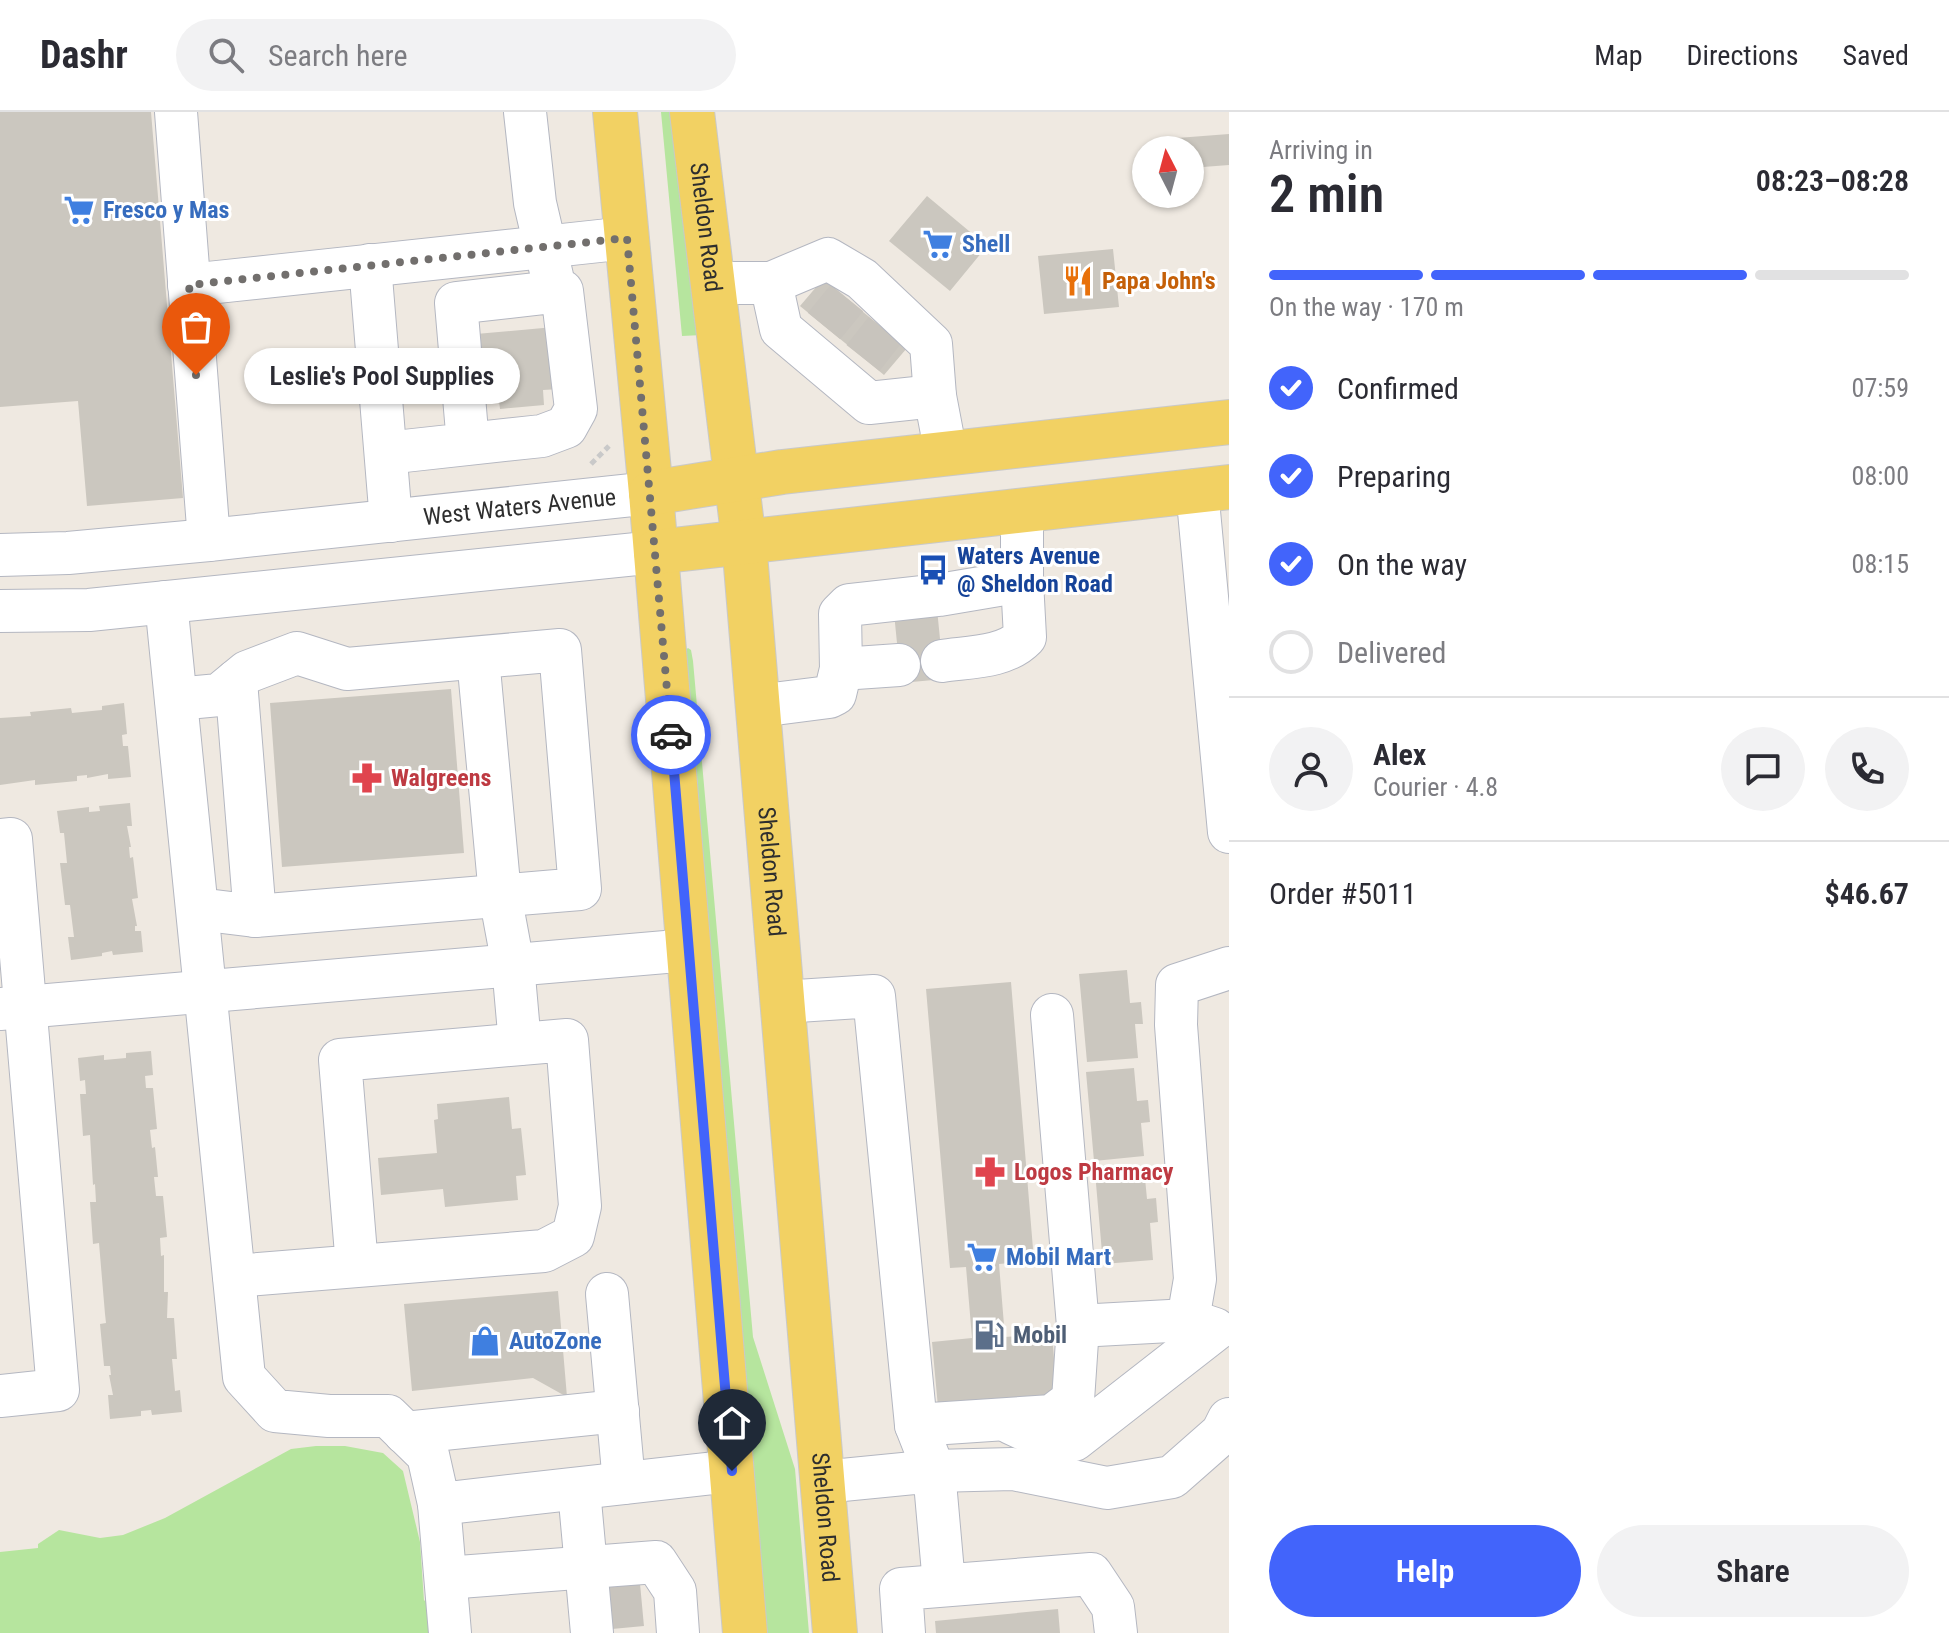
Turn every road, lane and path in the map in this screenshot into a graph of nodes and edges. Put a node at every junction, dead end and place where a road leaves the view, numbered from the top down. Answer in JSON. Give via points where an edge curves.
{"nodes":[{"id":1,"x":176,"y":112,"type":"edge"},
{"id":2,"x":525,"y":112,"type":"edge"},
{"id":3,"x":615,"y":112,"type":"edge"},
{"id":4,"x":692,"y":112,"type":"edge"},
{"id":5,"x":627,"y":238,"type":"junction"},
{"id":6,"x":545,"y":248,"type":"junction"},
{"id":7,"x":370,"y":265,"type":"junction"},
{"id":8,"x":715,"y":283,"type":"junction"},
{"id":9,"x":771,"y":283,"type":"junction"},
{"id":10,"x":189,"y":285,"type":"junction"},
{"id":11,"x":560,"y":301,"type":"junction"},
{"id":12,"x":835,"y":313,"type":"junction"},
{"id":13,"x":872,"y":357,"type":"junction"},
{"id":14,"x":935,"y":396,"type":"junction"},
{"id":15,"x":1229,"y":422,"type":"edge"},
{"id":16,"x":467,"y":429,"type":"junction"},
{"id":17,"x":386,"y":453,"type":"junction"},
{"id":18,"x":946,"y":454,"type":"junction"},
{"id":19,"x":876,"y":462,"type":"junction"},
{"id":20,"x":736,"y":478,"type":"junction"},
{"id":21,"x":1213,"y":489,"type":"edge"},
{"id":22,"x":651,"y":493,"type":"junction"},
{"id":23,"x":1022,"y":510,"type":"junction"},
{"id":24,"x":391,"y":521,"type":"junction"},
{"id":25,"x":209,"y":540,"type":"junction"},
{"id":26,"x":744,"y":542,"type":"junction"},
{"id":27,"x":656,"y":552,"type":"junction"},
{"id":28,"x":0,"y":555,"type":"edge"},
{"id":29,"x":1022,"y":581,"type":"junction"},
{"id":30,"x":166,"y":602,"type":"junction"},
{"id":31,"x":0,"y":611,"type":"edge"},
{"id":32,"x":478,"y":658,"type":"junction"},
{"id":33,"x":942,"y":661,"type":"dead end"},
{"id":34,"x":899,"y":665,"type":"dead end"},
{"id":35,"x":841,"y":669,"type":"junction"},
{"id":36,"x":236,"y":681,"type":"junction"},
{"id":37,"x":176,"y":699,"type":"junction"},
{"id":38,"x":1223,"y":700,"type":"edge"},
{"id":39,"x":758,"y":706,"type":"junction"},
{"id":40,"x":1227,"y":784,"type":"edge"},
{"id":41,"x":1229,"y":832,"type":"edge"},
{"id":42,"x":0,"y":840,"type":"edge"},
{"id":43,"x":500,"y":895,"type":"junction"},
{"id":44,"x":198,"y":909,"type":"junction"},
{"id":45,"x":255,"y":916,"type":"junction"},
{"id":46,"x":689,"y":950,"type":"junction"},
{"id":47,"x":513,"y":965,"type":"junction"},
{"id":48,"x":1229,"y":968,"type":"edge"},
{"id":49,"x":206,"y":992,"type":"junction"},
{"id":50,"x":782,"y":1002,"type":"junction"},
{"id":51,"x":13,"y":1008,"type":"edge"},
{"id":52,"x":1052,"y":1015,"type":"dead end"},
{"id":53,"x":520,"y":1044,"type":"junction"},
{"id":54,"x":357,"y":1266,"type":"junction"},
{"id":55,"x":234,"y":1276,"type":"junction"},
{"id":56,"x":607,"y":1294,"type":"dead end"},
{"id":57,"x":1078,"y":1326,"type":"junction"},
{"id":58,"x":1211,"y":1328,"type":"edge"},
{"id":59,"x":0,"y":1396,"type":"edge"},
{"id":60,"x":618,"y":1411,"type":"junction"},
{"id":61,"x":1002,"y":1419,"type":"junction"},
{"id":62,"x":1229,"y":1419,"type":"edge"},
{"id":63,"x":916,"y":1425,"type":"junction"},
{"id":64,"x":405,"y":1433,"type":"junction"},
{"id":65,"x":732,"y":1471,"type":"junction"},
{"id":66,"x":934,"y":1471,"type":"junction"},
{"id":67,"x":822,"y":1482,"type":"junction"},
{"id":68,"x":624,"y":1483,"type":"junction"},
{"id":69,"x":579,"y":1490,"type":"junction"},
{"id":70,"x":439,"y":1504,"type":"junction"},
{"id":71,"x":586,"y":1566,"type":"junction"},
{"id":72,"x":446,"y":1578,"type":"junction"},
{"id":73,"x":944,"y":1584,"type":"junction"},
{"id":74,"x":632,"y":1615,"type":"edge"},
{"id":75,"x":450,"y":1633,"type":"edge"},
{"id":76,"x":745,"y":1633,"type":"edge"},
{"id":77,"x":835,"y":1633,"type":"edge"},
{"id":78,"x":904,"y":1633,"type":"edge"},
{"id":79,"x":1116,"y":1633,"type":"edge"}],
"edges":[{"from":1,"to":10,"type":"street"},
{"from":2,"to":6,"type":"street"},
{"from":3,"to":5,"type":"main road"},
{"from":4,"to":8,"type":"main road","name":"Sheldon Road"},
{"from":5,"to":6,"type":"street"},
{"from":5,"to":22,"type":"main road"},
{"from":6,"to":7,"type":"street"},
{"from":6,"to":11,"type":"street"},
{"from":7,"to":10,"type":"street"},
{"from":7,"to":17,"type":"street"},
{"from":8,"to":9,"type":"street"},
{"from":8,"to":20,"type":"main road","name":"Sheldon Road"},
{"from":9,"to":12,"type":"street","via":[[781,329]]},
{"from":9,"to":12,"type":"street","via":[[828,259]]},
{"from":10,"to":25,"type":"street"},
{"from":11,"to":16,"type":"street","via":[[479,320],[469,348],[474,397]]},
{"from":11,"to":16,"type":"street","via":[[576,409],[566,427],[542,436]]},
{"from":12,"to":13,"type":"street"},
{"from":12,"to":13,"type":"street"},
{"from":13,"to":14,"type":"street"},
{"from":13,"to":14,"type":"street","via":[[931,344]]},
{"from":13,"to":19,"type":"street"},
{"from":14,"to":18,"type":"street"},
{"from":15,"to":18,"type":"main road","name":"West Waters Avenue"},
{"from":16,"to":17,"type":"street"},
{"from":17,"to":24,"type":"street"},
{"from":18,"to":19,"type":"main road","name":"West Waters Avenue"},
{"from":19,"to":20,"type":"main road","name":"West Waters Avenue"},
{"from":20,"to":22,"type":"main road","name":"West Waters Avenue"},
{"from":20,"to":26,"type":"main road","name":"Sheldon Road"},
{"from":21,"to":23,"type":"main road"},
{"from":21,"to":38,"type":"street"},
{"from":22,"to":24,"type":"street","name":"West Waters Avenue"},
{"from":22,"to":27,"type":"main road"},
{"from":23,"to":26,"type":"main road"},
{"from":23,"to":29,"type":"street"},
{"from":24,"to":25,"type":"street","name":"West Waters Avenue"},
{"from":25,"to":28,"type":"street","name":"West Waters Avenue"},
{"from":26,"to":27,"type":"main road"},
{"from":26,"to":39,"type":"main road","name":"Sheldon Road"},
{"from":27,"to":30,"type":"street"},
{"from":27,"to":46,"type":"main road"},
{"from":29,"to":33,"type":"street","via":[[1025,637],[1016,647]]},
{"from":29,"to":35,"type":"street","via":[[849,605],[840,614]]},
{"from":30,"to":31,"type":"street"},
{"from":30,"to":37,"type":"street"},
{"from":32,"to":36,"type":"street","via":[[347,669],[297,653]]},
{"from":32,"to":43,"type":"street"},
{"from":32,"to":43,"type":"street","via":[[560,650],[580,889]]},
{"from":34,"to":35,"type":"street"},
{"from":35,"to":39,"type":"street","via":[[835,694],[829,697]]},
{"from":36,"to":37,"type":"street","via":[[219,695]]},
{"from":36,"to":45,"type":"street"},
{"from":37,"to":44,"type":"street"},
{"from":38,"to":40,"type":"street"},
{"from":39,"to":50,"type":"main road","name":"Sheldon Road"},
{"from":40,"to":41,"type":"street"},
{"from":42,"to":51,"type":"street","via":[[11,839]]},
{"from":43,"to":45,"type":"street"},
{"from":43,"to":47,"type":"street"},
{"from":44,"to":45,"type":"street"},
{"from":44,"to":49,"type":"street"},
{"from":46,"to":47,"type":"street"},
{"from":46,"to":65,"type":"main road"},
{"from":47,"to":49,"type":"street"},
{"from":47,"to":53,"type":"street"},
{"from":48,"to":58,"type":"street","via":[[1177,985],[1195,1279]]},
{"from":49,"to":51,"type":"street"},
{"from":49,"to":55,"type":"street"},
{"from":50,"to":63,"type":"street","via":[[874,996]]},
{"from":50,"to":67,"type":"main road","name":"Sheldon Road"},
{"from":51,"to":59,"type":"street","via":[[58,1390]]},
{"from":52,"to":57,"type":"street"},
{"from":53,"to":54,"type":"street","via":[[340,1060]]},
{"from":53,"to":54,"type":"street","via":[[567,1040],[580,1206],[573,1236],[544,1251]]},
{"from":54,"to":55,"type":"street"},
{"from":55,"to":64,"type":"street","via":[[244,1377],[275,1411],[388,1416]]},
{"from":56,"to":60,"type":"street"},
{"from":57,"to":58,"type":"street"},
{"from":57,"to":61,"type":"street","via":[[1073,1400],[1052,1416]]},
{"from":58,"to":61,"type":"street","via":[[1074,1440],[1056,1444]]},
{"from":60,"to":64,"type":"street"},
{"from":60,"to":68,"type":"street"},
{"from":61,"to":63,"type":"street"},
{"from":62,"to":66,"type":"street","via":[[1222,1433],[1172,1477],[1107,1488],[1013,1469]]},
{"from":63,"to":66,"type":"street"},
{"from":64,"to":70,"type":"street","via":[[428,1455]]},
{"from":65,"to":68,"type":"street"},
{"from":65,"to":76,"type":"main road"},
{"from":66,"to":67,"type":"street"},
{"from":66,"to":73,"type":"street"},
{"from":67,"to":77,"type":"main road","name":"Sheldon Road"},
{"from":68,"to":69,"type":"street"},
{"from":69,"to":70,"type":"street"},
{"from":69,"to":71,"type":"street"},
{"from":70,"to":72,"type":"street"},
{"from":71,"to":72,"type":"street"},
{"from":71,"to":74,"type":"street"},
{"from":71,"to":74,"type":"street","via":[[656,1562],[675,1591]]},
{"from":72,"to":75,"type":"street"},
{"from":73,"to":78,"type":"street","via":[[901,1589]]},
{"from":73,"to":79,"type":"street","via":[[1091,1574],[1113,1607]]}]}
